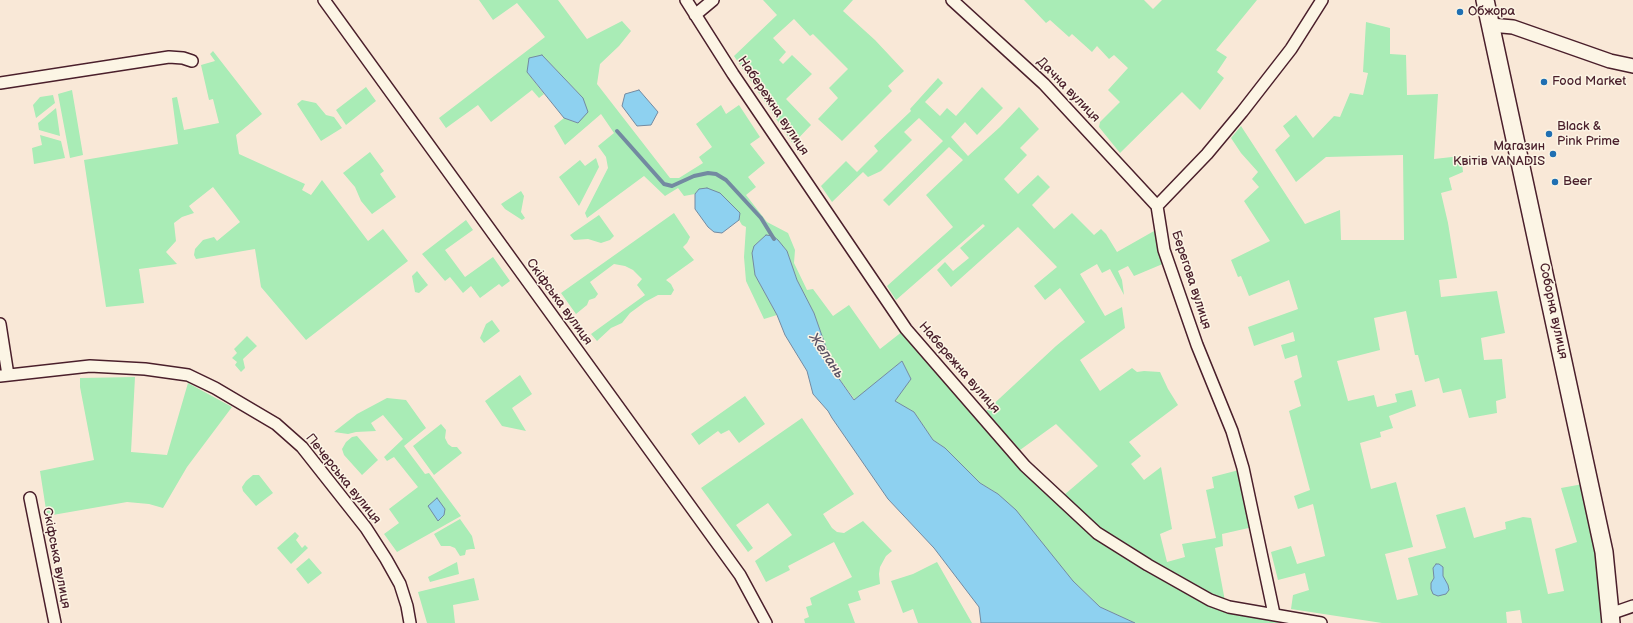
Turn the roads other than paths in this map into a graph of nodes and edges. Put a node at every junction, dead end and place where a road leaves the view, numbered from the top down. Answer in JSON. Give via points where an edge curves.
{"nodes":[{"id":1,"x":324,"y":0,"type":"edge"},
{"id":2,"x":686,"y":0,"type":"edge"},
{"id":3,"x":713,"y":0,"type":"edge"},
{"id":4,"x":952,"y":0,"type":"edge"},
{"id":5,"x":1322,"y":0,"type":"edge"},
{"id":6,"x":1485,"y":0,"type":"edge"},
{"id":7,"x":695,"y":15,"type":"junction"},
{"id":8,"x":1492,"y":25,"type":"junction"},
{"id":9,"x":192,"y":61,"type":"dead end"},
{"id":10,"x":1633,"y":66,"type":"edge"},
{"id":11,"x":0,"y":83,"type":"edge"},
{"id":12,"x":1157,"y":206,"type":"junction"},
{"id":13,"x":0,"y":324,"type":"edge"},
{"id":14,"x":4,"y":376,"type":"edge"},
{"id":15,"x":30,"y":498,"type":"dead end"},
{"id":16,"x":1633,"y":606,"type":"edge"},
{"id":17,"x":1274,"y":614,"type":"junction"},
{"id":18,"x":1610,"y":619,"type":"edge"},
{"id":19,"x":1306,"y":622,"type":"edge"},
{"id":20,"x":55,"y":623,"type":"edge"},
{"id":21,"x":410,"y":623,"type":"edge"},
{"id":22,"x":766,"y":623,"type":"edge"},
{"id":23,"x":1321,"y":623,"type":"edge"}],
"edges":[{"from":1,"to":22,"type":"street","name":"Скіфська вулиця","via":[[740,575]]},
{"from":2,"to":7,"type":"street","name":"Набережна вулиця"},
{"from":3,"to":7,"type":"street"},
{"from":4,"to":12,"type":"street","name":"Дачна вулиця","via":[[1044,84]]},
{"from":5,"to":12,"type":"street","via":[[1291,49],[1242,112],[1207,154]]},
{"from":6,"to":8,"type":"main road","name":"Соборна вулиця"},
{"from":7,"to":17,"type":"street","name":"Набережна вулиця","via":[[906,329],[1025,466],[1098,533],[1148,565],[1210,600],[1230,607]]},
{"from":8,"to":10,"type":"street","via":[[1513,27],[1610,61]]},
{"from":8,"to":18,"type":"main road","name":"Соборна вулиця","via":[[1604,552]]},
{"from":9,"to":11,"type":"street","via":[[168,58]]},
{"from":12,"to":17,"type":"street","name":"Берегова вулиця","via":[[1164,250],[1244,468]]},
{"from":13,"to":14,"type":"street"},
{"from":14,"to":21,"type":"street","name":"Печерська вулиця","via":[[90,366],[145,369],[188,375],[276,424],[302,447],[370,534],[400,584]]},
{"from":15,"to":20,"type":"street","name":"Скіфська вулиця"},
{"from":16,"to":18,"type":"street"},
{"from":17,"to":19,"type":"street","name":"Набережна вулиця"},
{"from":19,"to":23,"type":"street","name":"Набережна вулиця"}]}
